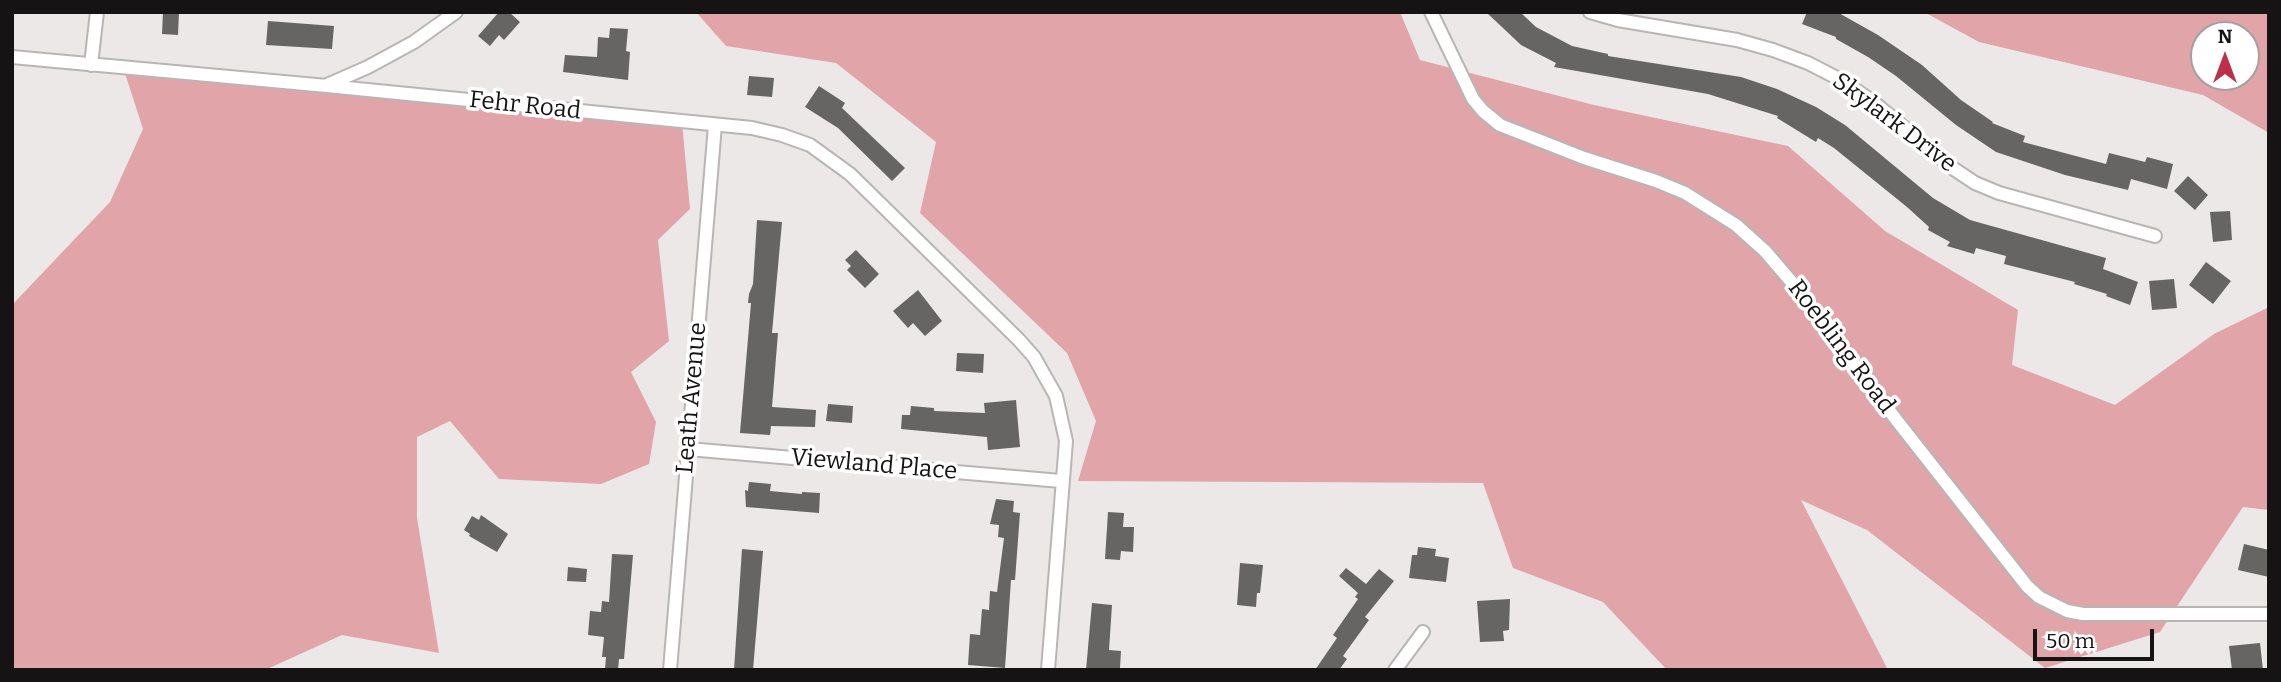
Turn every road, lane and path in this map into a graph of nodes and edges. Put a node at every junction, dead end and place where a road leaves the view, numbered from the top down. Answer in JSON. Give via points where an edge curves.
{"nodes":[{"id":1,"x":97,"y":12,"type":"edge"},
{"id":2,"x":456,"y":12,"type":"edge"},
{"id":3,"x":1431,"y":12,"type":"edge"},
{"id":4,"x":1590,"y":12,"type":"edge"},
{"id":5,"x":12,"y":57,"type":"edge"},
{"id":6,"x":91,"y":65,"type":"junction"},
{"id":7,"x":327,"y":86,"type":"junction"},
{"id":8,"x":715,"y":125,"type":"junction"},
{"id":9,"x":2155,"y":236,"type":"dead end"},
{"id":10,"x":688,"y":449,"type":"junction"},
{"id":11,"x":1061,"y":481,"type":"junction"},
{"id":12,"x":2269,"y":614,"type":"edge"},
{"id":13,"x":1423,"y":632,"type":"dead end"},
{"id":14,"x":670,"y":670,"type":"edge"},
{"id":15,"x":1048,"y":670,"type":"edge"},
{"id":16,"x":1395,"y":670,"type":"edge"}],
"edges":[{"from":1,"to":6,"type":"street"},
{"from":2,"to":7,"type":"street","via":[[414,42]]},
{"from":3,"to":12,"type":"street","name":"Roebling Road","via":[[1473,99],[1500,125],[1685,193],[1736,225],[1765,251],[2039,597],[2083,614]]},
{"from":4,"to":9,"type":"street","name":"Skylark Drive","via":[[1737,40],[1808,63],[1872,101],[1975,183]]},
{"from":5,"to":6,"type":"street","name":"Fehr Road"},
{"from":6,"to":7,"type":"street","name":"Fehr Road"},
{"from":7,"to":8,"type":"street","name":"Fehr Road"},
{"from":8,"to":10,"type":"street","name":"Leath Avenue"},
{"from":8,"to":11,"type":"street","name":"Fehr Road","via":[[752,128],[810,145],[850,174],[1034,357],[1056,396],[1066,441]]},
{"from":10,"to":11,"type":"street","name":"Viewland Place"},
{"from":10,"to":14,"type":"street","name":"Leath Avenue"},
{"from":11,"to":15,"type":"street","name":"Fehr Road"},
{"from":13,"to":16,"type":"street"}]}
